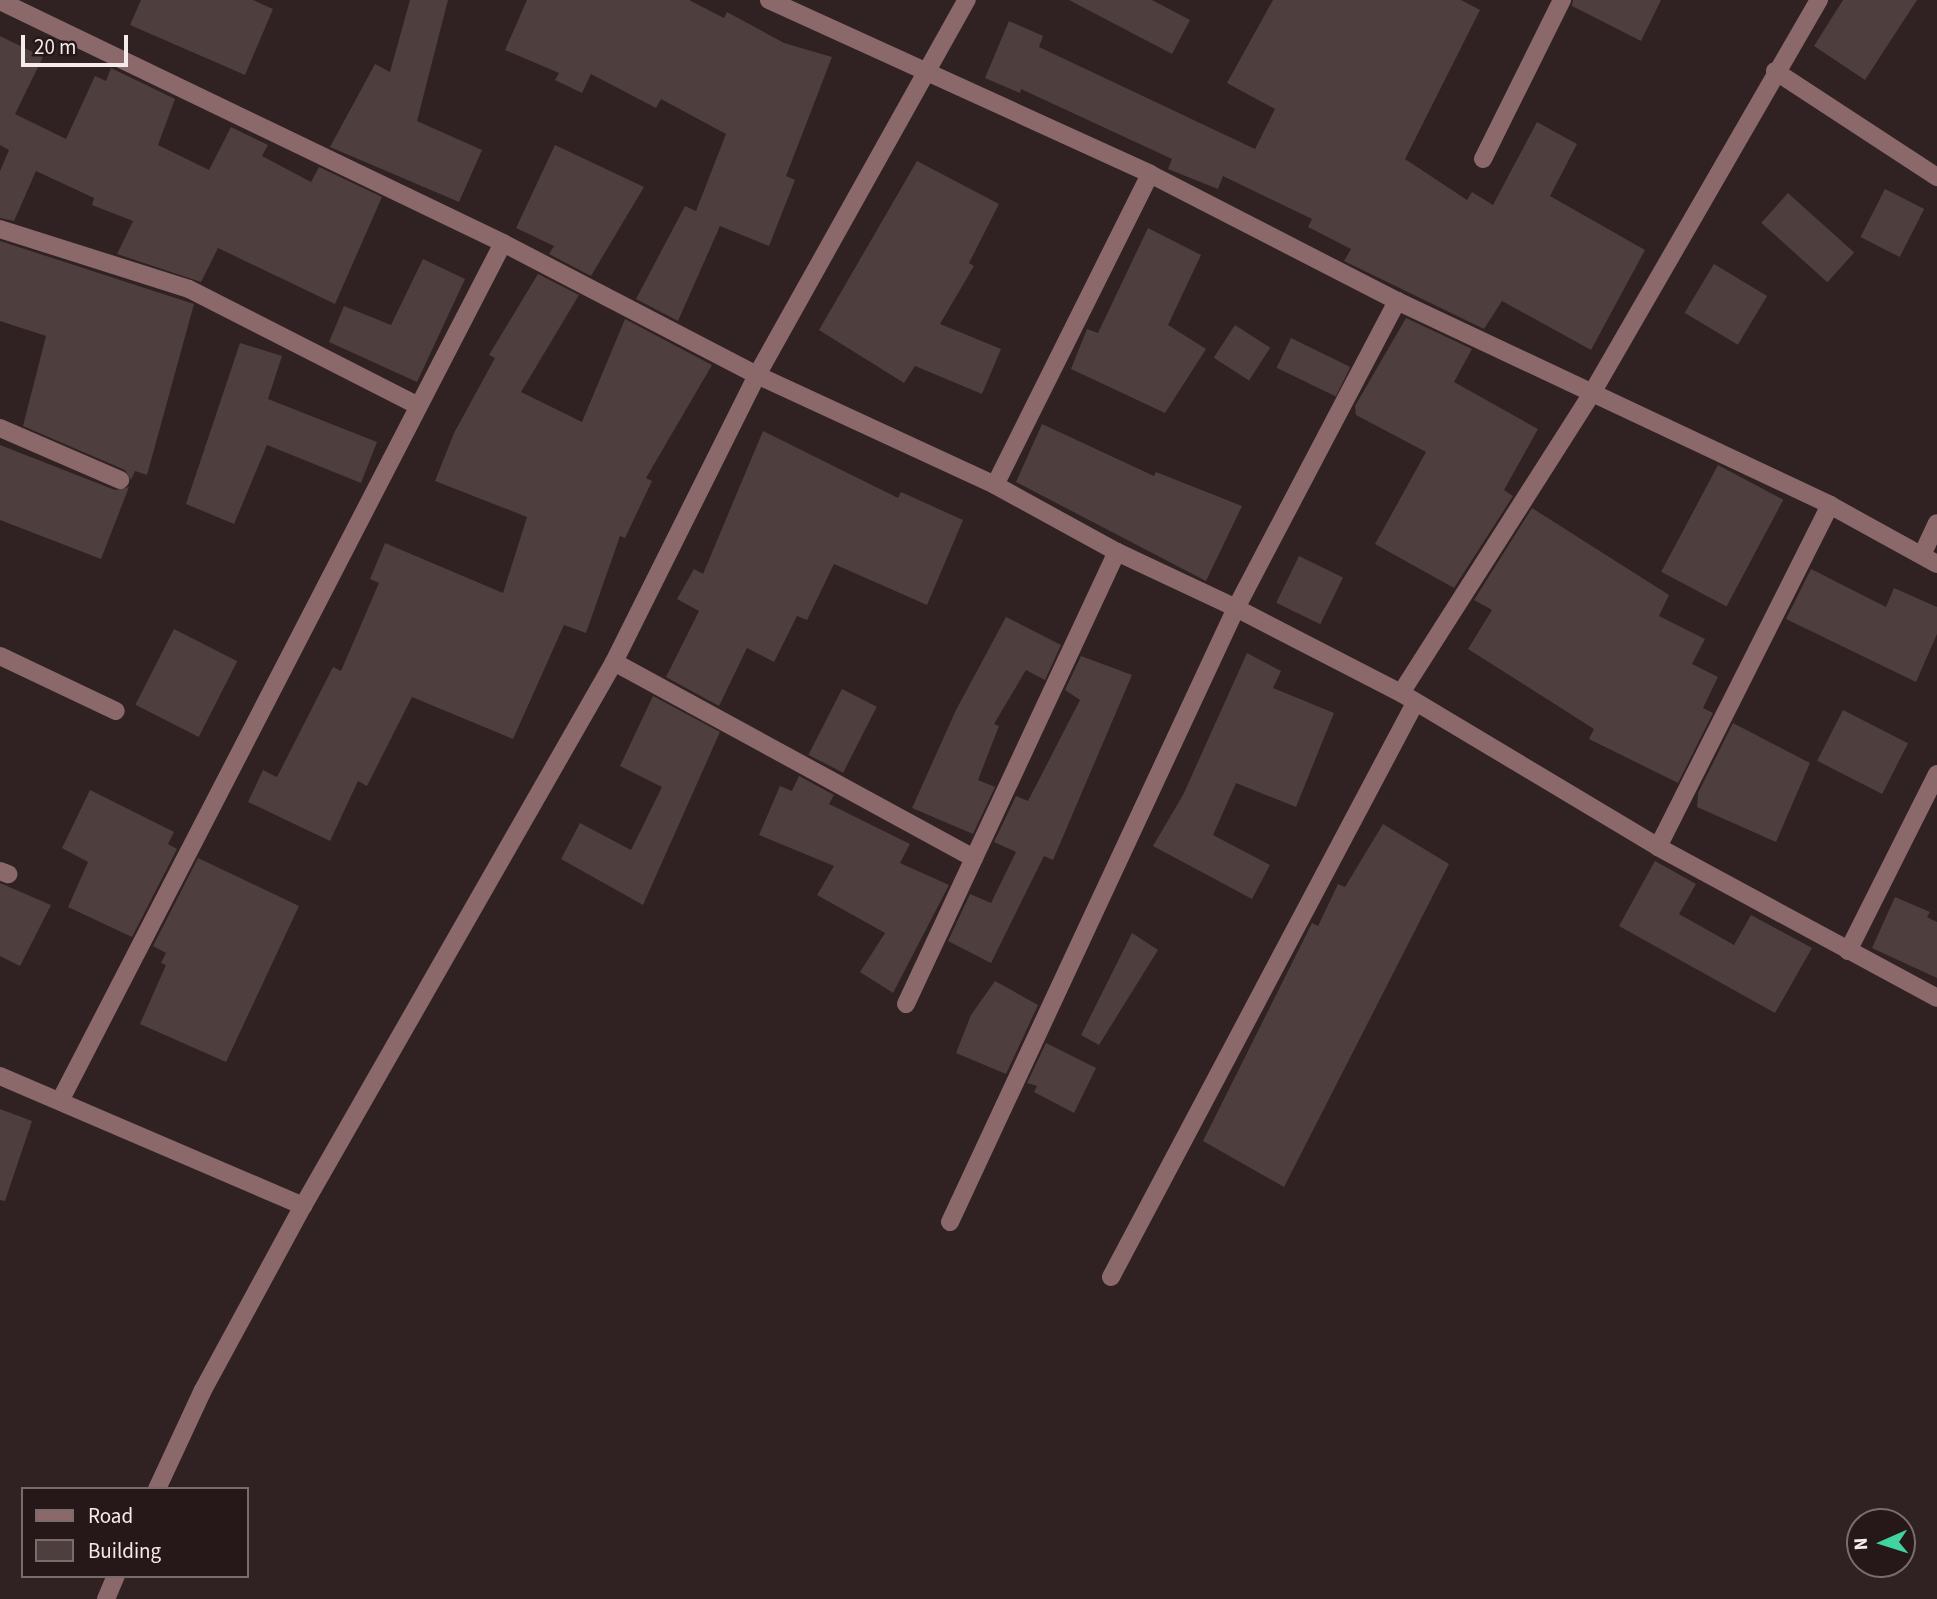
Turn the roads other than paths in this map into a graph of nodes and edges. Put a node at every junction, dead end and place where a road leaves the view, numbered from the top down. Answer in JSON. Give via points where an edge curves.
{"nodes":[{"id":1,"x":769,"y":0,"type":"edge"},
{"id":2,"x":967,"y":0,"type":"edge"},
{"id":3,"x":1562,"y":0,"type":"edge"},
{"id":4,"x":1819,"y":0,"type":"edge"},
{"id":5,"x":0,"y":1,"type":"edge"},
{"id":6,"x":1774,"y":71,"type":"junction"},
{"id":7,"x":924,"y":72,"type":"junction"},
{"id":8,"x":1483,"y":159,"type":"dead end"},
{"id":9,"x":1150,"y":174,"type":"junction"},
{"id":10,"x":1937,"y":177,"type":"edge"},
{"id":11,"x":0,"y":229,"type":"edge"},
{"id":12,"x":503,"y":243,"type":"junction"},
{"id":13,"x":1397,"y":301,"type":"junction"},
{"id":14,"x":757,"y":375,"type":"junction"},
{"id":15,"x":1592,"y":393,"type":"junction"},
{"id":16,"x":416,"y":405,"type":"junction"},
{"id":17,"x":0,"y":428,"type":"edge"},
{"id":18,"x":120,"y":480,"type":"dead end"},
{"id":19,"x":995,"y":485,"type":"junction"},
{"id":20,"x":1830,"y":505,"type":"junction"},
{"id":21,"x":1937,"y":523,"type":"edge"},
{"id":22,"x":1117,"y":552,"type":"junction"},
{"id":23,"x":1930,"y":559,"type":"edge"},
{"id":24,"x":1237,"y":608,"type":"junction"},
{"id":25,"x":0,"y":656,"type":"edge"},
{"id":26,"x":614,"y":662,"type":"junction"},
{"id":27,"x":1408,"y":698,"type":"junction"},
{"id":28,"x":116,"y":711,"type":"dead end"},
{"id":29,"x":1937,"y":774,"type":"edge"},
{"id":30,"x":1658,"y":847,"type":"junction"},
{"id":31,"x":974,"y":858,"type":"junction"},
{"id":32,"x":1848,"y":951,"type":"junction"},
{"id":33,"x":1937,"y":998,"type":"edge"},
{"id":34,"x":906,"y":1004,"type":"dead end"},
{"id":35,"x":0,"y":1076,"type":"edge"},
{"id":36,"x":61,"y":1099,"type":"junction"},
{"id":37,"x":303,"y":1206,"type":"junction"},
{"id":38,"x":950,"y":1222,"type":"dead end"},
{"id":39,"x":1111,"y":1277,"type":"dead end"},
{"id":40,"x":158,"y":1487,"type":"edge"},
{"id":41,"x":115,"y":1578,"type":"edge"},
{"id":42,"x":106,"y":1599,"type":"edge"}],
"edges":[{"from":1,"to":7,"type":"street"},
{"from":2,"to":7,"type":"street"},
{"from":3,"to":8,"type":"street"},
{"from":4,"to":6,"type":"street"},
{"from":5,"to":12,"type":"street"},
{"from":6,"to":10,"type":"street"},
{"from":6,"to":15,"type":"street"},
{"from":7,"to":9,"type":"street"},
{"from":7,"to":14,"type":"street"},
{"from":9,"to":13,"type":"street"},
{"from":9,"to":19,"type":"street"},
{"from":11,"to":16,"type":"street","via":[[189,289]]},
{"from":12,"to":14,"type":"street"},
{"from":12,"to":16,"type":"street"},
{"from":13,"to":15,"type":"street"},
{"from":13,"to":24,"type":"street"},
{"from":14,"to":19,"type":"street"},
{"from":14,"to":26,"type":"street"},
{"from":15,"to":20,"type":"street"},
{"from":15,"to":27,"type":"street"},
{"from":16,"to":36,"type":"street"},
{"from":17,"to":18,"type":"street"},
{"from":19,"to":22,"type":"street"},
{"from":20,"to":23,"type":"street"},
{"from":20,"to":30,"type":"street"},
{"from":21,"to":23,"type":"street"},
{"from":22,"to":24,"type":"street"},
{"from":22,"to":31,"type":"street"},
{"from":24,"to":27,"type":"street"},
{"from":24,"to":38,"type":"street"},
{"from":25,"to":28,"type":"street"},
{"from":26,"to":31,"type":"street"},
{"from":26,"to":37,"type":"street"},
{"from":27,"to":30,"type":"street"},
{"from":27,"to":39,"type":"street"},
{"from":29,"to":32,"type":"street"},
{"from":30,"to":32,"type":"street"},
{"from":31,"to":34,"type":"street"},
{"from":32,"to":33,"type":"street"},
{"from":35,"to":36,"type":"street"},
{"from":36,"to":37,"type":"street"},
{"from":37,"to":40,"type":"street","via":[[203,1390]]},
{"from":41,"to":42,"type":"street"}]}
